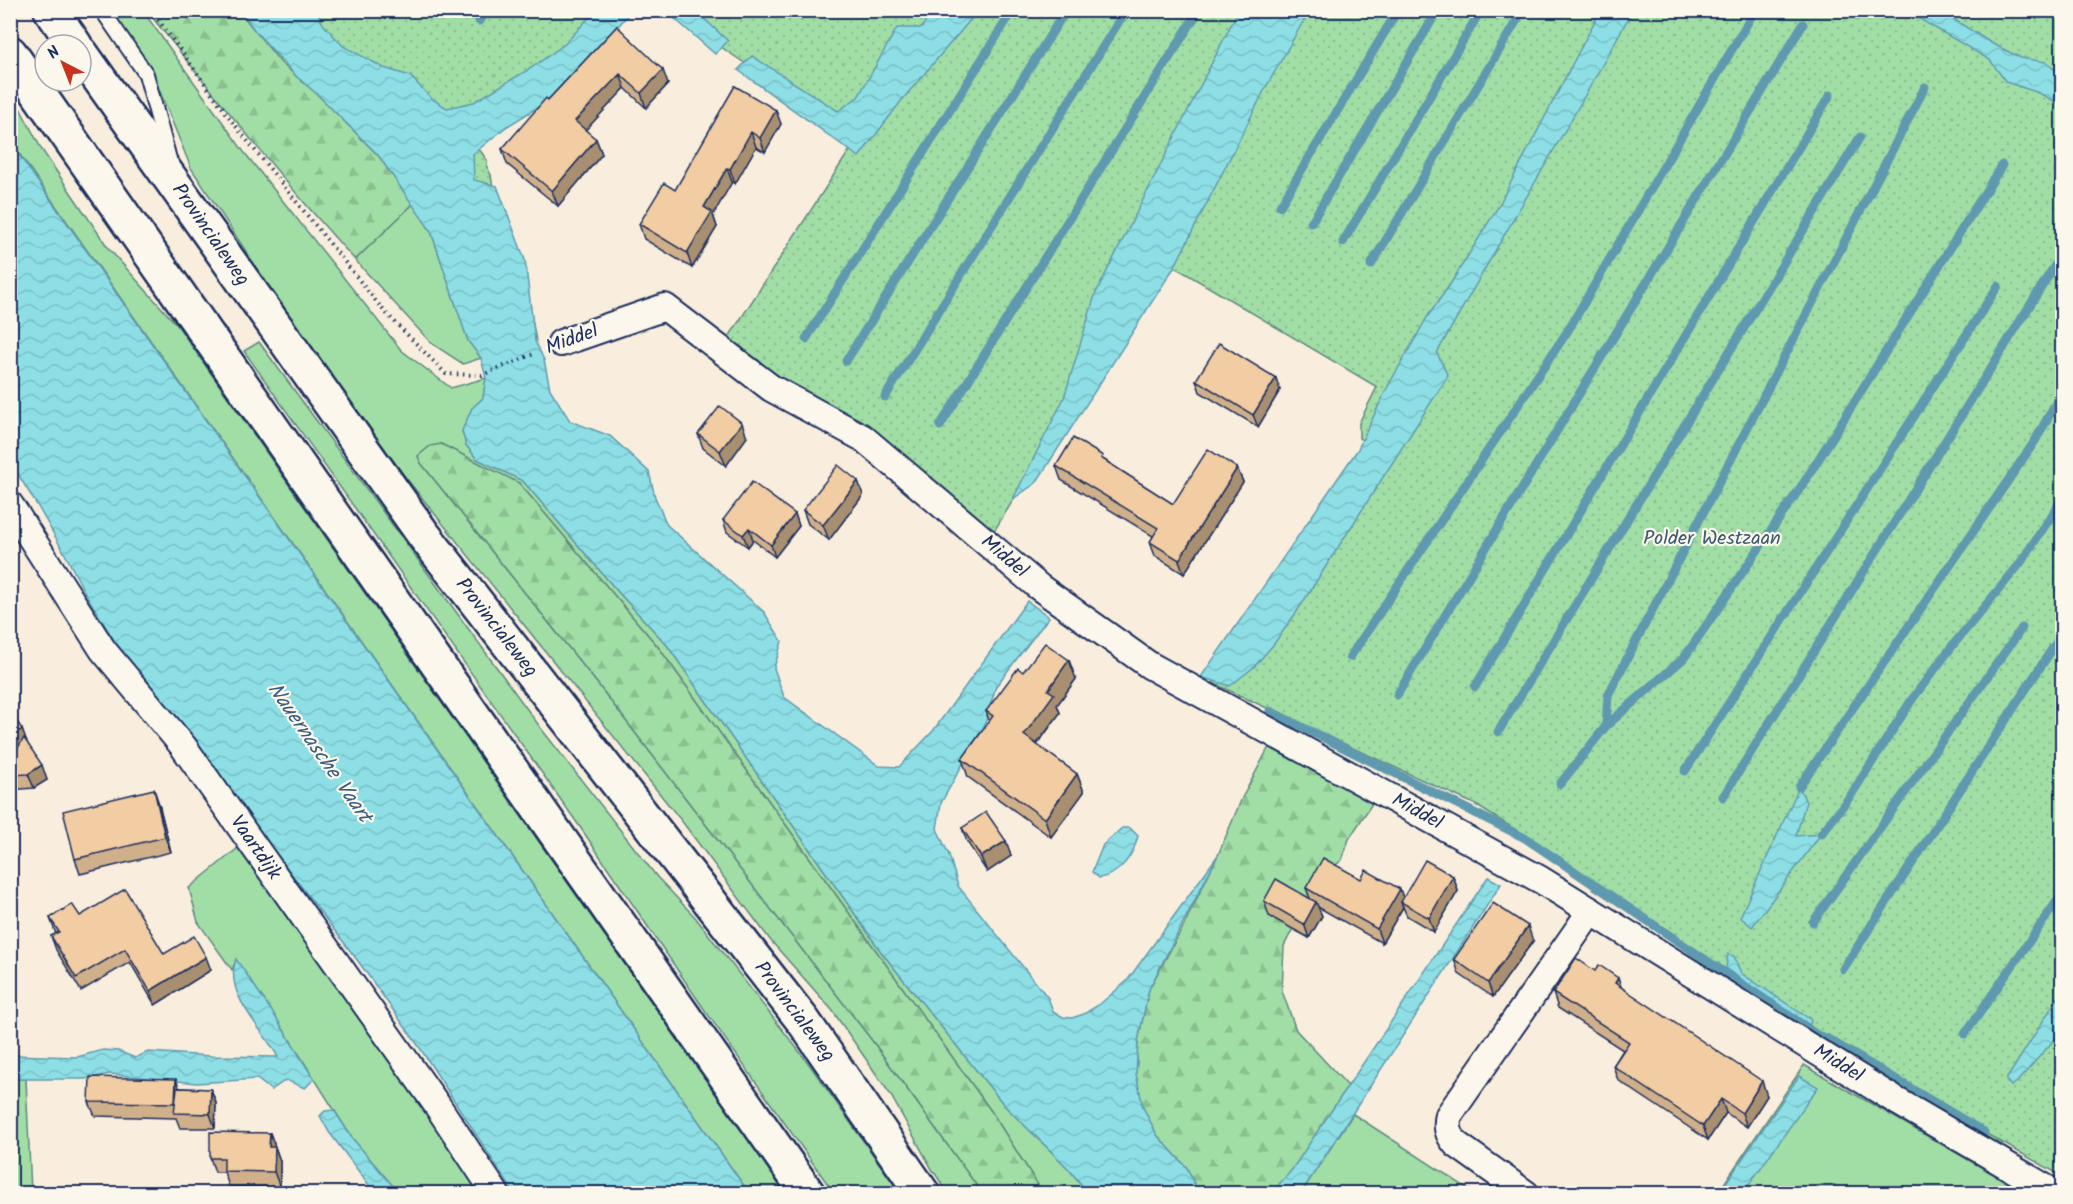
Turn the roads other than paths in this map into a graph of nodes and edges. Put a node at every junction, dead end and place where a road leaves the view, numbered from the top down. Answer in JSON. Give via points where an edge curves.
{"nodes":[{"id":1,"x":51,"y":10,"type":"edge"},
{"id":2,"x":102,"y":10,"type":"edge"},
{"id":3,"x":67,"y":33,"type":"edge"},
{"id":4,"x":10,"y":53,"type":"edge"},
{"id":5,"x":93,"y":70,"type":"edge"},
{"id":6,"x":177,"y":189,"type":"junction"},
{"id":7,"x":561,"y":343,"type":"road end"},
{"id":8,"x":10,"y":505,"type":"edge"},
{"id":9,"x":1592,"y":911,"type":"junction"},
{"id":10,"x":496,"y":1194,"type":"edge"},
{"id":11,"x":808,"y":1194,"type":"edge"},
{"id":12,"x":923,"y":1194,"type":"edge"},
{"id":13,"x":1526,"y":1194,"type":"edge"},
{"id":14,"x":2056,"y":1194,"type":"edge"}],
"edges":[{"from":1,"to":3,"type":"highway"},
{"from":2,"to":6,"type":"lane","via":[[146,74]]},
{"from":4,"to":11,"type":"highway"},
{"from":5,"to":6,"type":"highway","name":"Provincialeweg"},
{"from":6,"to":12,"type":"highway","name":"Provincialeweg","via":[[423,534],[804,1022]]},
{"from":7,"to":9,"type":"street","name":"Middel","via":[[665,307],[771,388],[863,438],[1039,587],[1149,665]]},
{"from":8,"to":10,"type":"street","name":"Vaartdijk","via":[[103,650],[183,746]]},
{"from":9,"to":13,"type":"street","via":[[1449,1115],[1449,1135],[1456,1144]]},
{"from":9,"to":14,"type":"street","name":"Middel","via":[[1895,1100]]}]}
